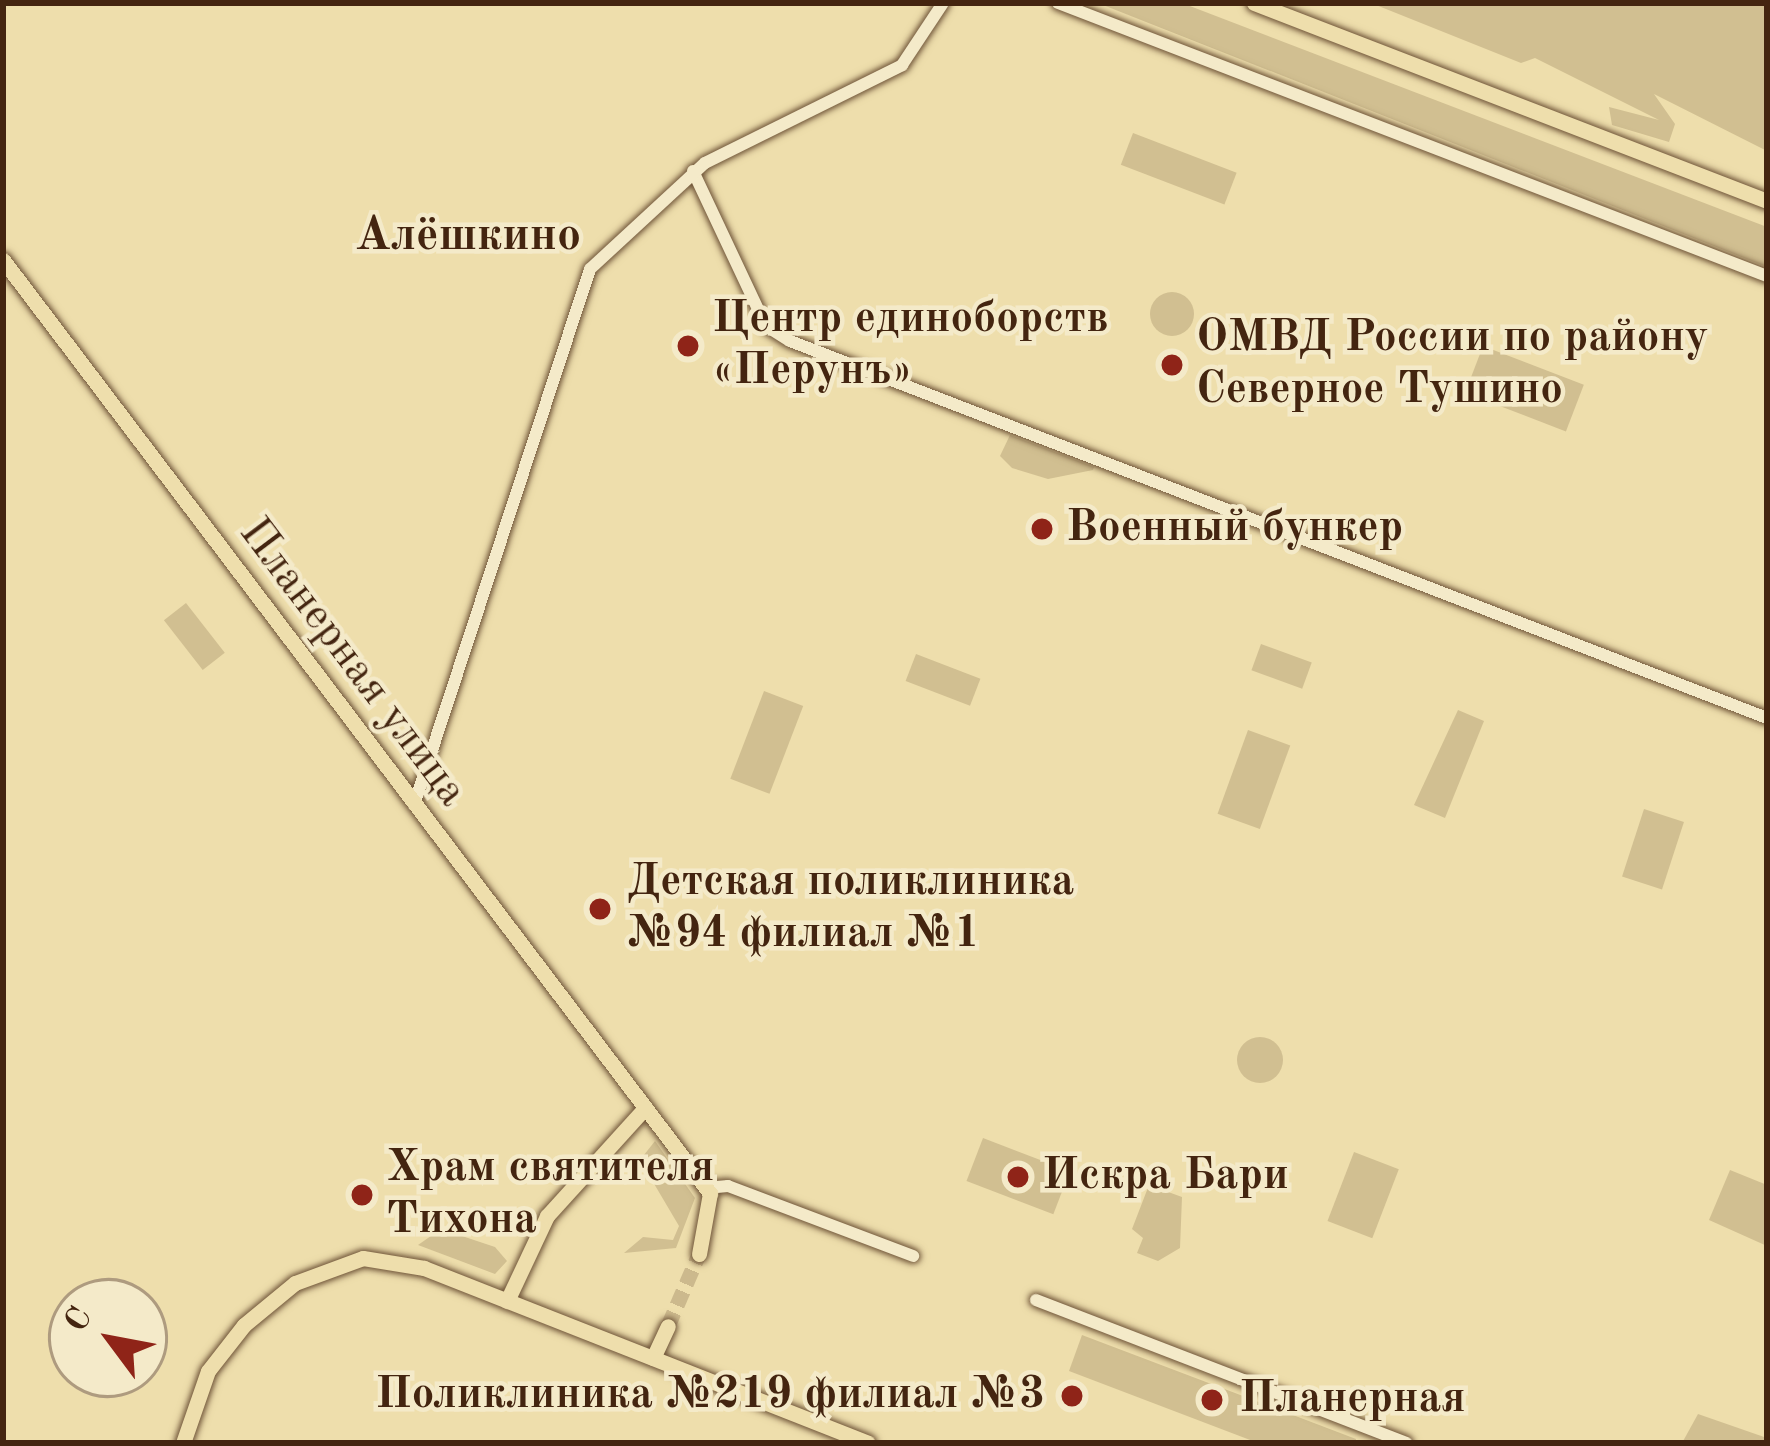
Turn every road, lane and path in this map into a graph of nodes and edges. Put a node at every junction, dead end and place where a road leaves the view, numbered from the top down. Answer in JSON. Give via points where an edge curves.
{"nodes":[{"id":1,"x":943,"y":3,"type":"edge"},
{"id":2,"x":1058,"y":3,"type":"edge"},
{"id":3,"x":1254,"y":3,"type":"edge"},
{"id":4,"x":693,"y":171,"type":"junction"},
{"id":5,"x":1767,"y":201,"type":"edge"},
{"id":6,"x":3,"y":260,"type":"edge"},
{"id":7,"x":1767,"y":276,"type":"edge"},
{"id":8,"x":1767,"y":718,"type":"edge"},
{"id":9,"x":414,"y":805,"type":"junction"},
{"id":10,"x":645,"y":1108,"type":"junction"},
{"id":11,"x":706,"y":1188,"type":"junction"},
{"id":12,"x":699,"y":1254,"type":"tunnel mouth"},
{"id":13,"x":913,"y":1256,"type":"dead end"},
{"id":14,"x":1036,"y":1300,"type":"dead end"},
{"id":15,"x":507,"y":1301,"type":"junction"},
{"id":16,"x":668,"y":1326,"type":"tunnel mouth"},
{"id":17,"x":653,"y":1358,"type":"junction"},
{"id":18,"x":183,"y":1443,"type":"edge"},
{"id":19,"x":868,"y":1443,"type":"edge"},
{"id":20,"x":1406,"y":1443,"type":"edge"}],
"edges":[{"from":1,"to":4,"type":"street","via":[[902,65]]},
{"from":2,"to":7,"type":"street"},
{"from":3,"to":5,"type":"main road"},
{"from":4,"to":8,"type":"street","via":[[766,326],[790,341]]},
{"from":4,"to":9,"type":"street","via":[[581,283]]},
{"from":6,"to":9,"type":"main road","name":"Планерная улица"},
{"from":9,"to":10,"type":"main road","name":"Планерная улица"},
{"from":10,"to":11,"type":"main road","name":"Планерная улица"},
{"from":10,"to":15,"type":"main road","via":[[547,1216]]},
{"from":11,"to":12,"type":"main road","via":[[713,1205]]},
{"from":11,"to":13,"type":"street","via":[[728,1186]]},
{"from":14,"to":20,"type":"street"},
{"from":15,"to":17,"type":"main road"},
{"from":15,"to":18,"type":"main road","via":[[397,1260],[324,1268],[283,1291],[216,1357]]},
{"from":16,"to":17,"type":"main road"},
{"from":17,"to":19,"type":"main road"}]}
